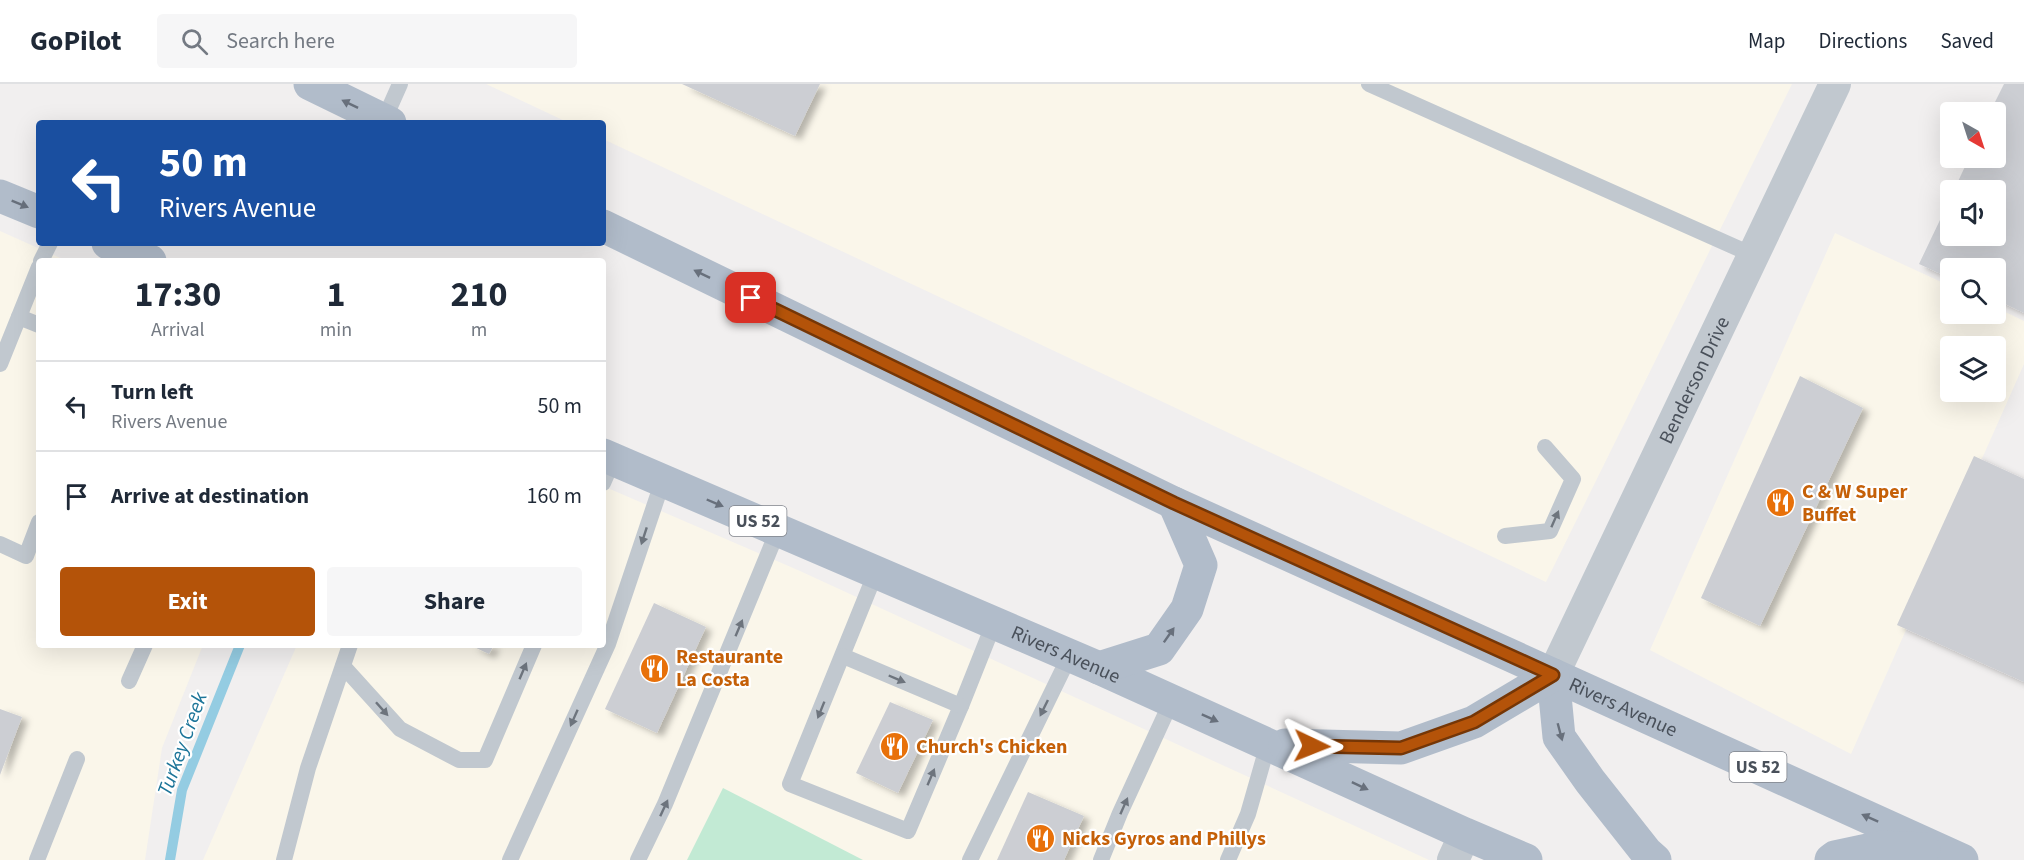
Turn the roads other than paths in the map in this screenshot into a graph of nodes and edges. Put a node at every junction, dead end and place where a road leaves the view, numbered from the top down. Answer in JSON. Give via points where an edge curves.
{"nodes":[{"id":1,"x":310,"y":84,"type":"edge"},
{"id":2,"x":400,"y":84,"type":"edge"},
{"id":3,"x":1369,"y":84,"type":"edge"},
{"id":4,"x":1835,"y":84,"type":"edge"},
{"id":5,"x":383,"y":120,"type":"edge"},
{"id":6,"x":388,"y":120,"type":"edge"},
{"id":7,"x":0,"y":196,"type":"edge"},
{"id":8,"x":36,"y":212,"type":"edge"},
{"id":9,"x":606,"y":227,"type":"edge"},
{"id":10,"x":115,"y":246,"type":"edge"},
{"id":11,"x":1753,"y":255,"type":"junction"},
{"id":12,"x":143,"y":258,"type":"edge"},
{"id":13,"x":36,"y":274,"type":"edge"},
{"id":14,"x":19,"y":316,"type":"junction"},
{"id":15,"x":36,"y":324,"type":"edge"},
{"id":16,"x":0,"y":364,"type":"edge"},
{"id":17,"x":1545,"y":447,"type":"dead end"},
{"id":18,"x":606,"y":466,"type":"edge"},
{"id":19,"x":663,"y":480,"type":"junction"},
{"id":20,"x":1174,"y":503,"type":"junction"},
{"id":21,"x":36,"y":530,"type":"edge"},
{"id":22,"x":778,"y":530,"type":"junction"},
{"id":23,"x":1505,"y":536,"type":"dead end"},
{"id":24,"x":0,"y":544,"type":"edge"},
{"id":25,"x":876,"y":572,"type":"junction"},
{"id":26,"x":994,"y":622,"type":"junction"},
{"id":27,"x":144,"y":648,"type":"edge"},
{"id":28,"x":349,"y":648,"type":"edge"},
{"id":29,"x":533,"y":648,"type":"edge"},
{"id":30,"x":843,"y":656,"type":"junction"},
{"id":31,"x":1084,"y":661,"type":"junction"},
{"id":32,"x":343,"y":666,"type":"junction"},
{"id":33,"x":1553,"y":675,"type":"junction"},
{"id":34,"x":129,"y":681,"type":"dead end"},
{"id":35,"x":1172,"y":700,"type":"junction"},
{"id":36,"x":961,"y":706,"type":"junction"},
{"id":37,"x":1268,"y":744,"type":"junction"},
{"id":38,"x":77,"y":759,"type":"dead end"},
{"id":39,"x":1459,"y":847,"type":"edge"},
{"id":40,"x":1951,"y":855,"type":"edge"},
{"id":41,"x":37,"y":860,"type":"edge"},
{"id":42,"x":284,"y":860,"type":"edge"},
{"id":43,"x":510,"y":860,"type":"edge"},
{"id":44,"x":638,"y":860,"type":"edge"},
{"id":45,"x":970,"y":860,"type":"edge"},
{"id":46,"x":1101,"y":860,"type":"edge"},
{"id":47,"x":1228,"y":860,"type":"edge"},
{"id":48,"x":1526,"y":860,"type":"edge"},
{"id":49,"x":1655,"y":860,"type":"edge"},
{"id":50,"x":1831,"y":860,"type":"edge"}],
"edges":[{"from":5,"to":1,"type":"main road","one_way":true},
{"from":2,"to":6,"type":"lane"},
{"from":3,"to":11,"type":"lane"},
{"from":4,"to":11,"type":"street","name":"Benderson Drive"},
{"from":7,"to":8,"type":"main road","one_way":true},
{"from":20,"to":9,"type":"main road","name":"Rivers Avenue","number":"US 52","one_way":true},
{"from":10,"to":12,"type":"main road"},
{"from":11,"to":33,"type":"street","name":"Benderson Drive"},
{"from":13,"to":14,"type":"lane"},
{"from":14,"to":15,"type":"lane"},
{"from":14,"to":16,"type":"lane"},
{"from":23,"to":17,"type":"lane","one_way":true,"via":[[1550,531],[1573,479]]},
{"from":18,"to":19,"type":"main road","name":"Rivers Avenue","number":"US 52"},
{"from":19,"to":22,"type":"main road","name":"Rivers Avenue","number":"US 52","one_way":true},
{"from":19,"to":43,"type":"lane","one_way":true,"via":[[608,644]]},
{"from":31,"to":20,"type":"main road","one_way":true,"via":[[1159,650],[1187,609],[1201,565]]},
{"from":20,"to":33,"type":"main road","name":"Rivers Avenue","number":"US 52"},
{"from":21,"to":24,"type":"lane","via":[[26,555]]},
{"from":22,"to":25,"type":"main road","name":"Rivers Avenue","number":"US 52"},
{"from":44,"to":22,"type":"lane","one_way":true},
{"from":25,"to":26,"type":"main road","name":"Rivers Avenue","number":"US 52"},
{"from":25,"to":30,"type":"lane"},
{"from":26,"to":31,"type":"main road","name":"Rivers Avenue","number":"US 52"},
{"from":26,"to":36,"type":"lane"},
{"from":27,"to":34,"type":"lane"},
{"from":28,"to":32,"type":"lane"},
{"from":32,"to":29,"type":"lane","one_way":true,"via":[[400,729],[459,760],[485,760]]},
{"from":30,"to":36,"type":"lane","one_way":true},
{"from":30,"to":36,"type":"lane","one_way":true,"via":[[790,784],[908,831]]},
{"from":31,"to":35,"type":"main road","name":"Rivers Avenue","number":"US 52"},
{"from":31,"to":45,"type":"lane","one_way":true},
{"from":32,"to":42,"type":"lane","via":[[308,768]]},
{"from":33,"to":37,"type":"main road","via":[[1474,722],[1401,748]]},
{"from":40,"to":33,"type":"main road","name":"Rivers Avenue","number":"US 52","one_way":true},
{"from":33,"to":49,"type":"main road","one_way":true,"via":[[1559,737]]},
{"from":35,"to":37,"type":"main road","name":"Rivers Avenue","number":"US 52","one_way":true},
{"from":46,"to":35,"type":"lane","one_way":true},
{"from":37,"to":39,"type":"main road","name":"Rivers Avenue","number":"US 52","one_way":true},
{"from":37,"to":47,"type":"lane","via":[[1248,814]]},
{"from":38,"to":41,"type":"lane"},
{"from":39,"to":48,"type":"main road","name":"Rivers Avenue","number":"US 52"},
{"from":40,"to":50,"type":"main road","via":[[1882,847]]}]}
